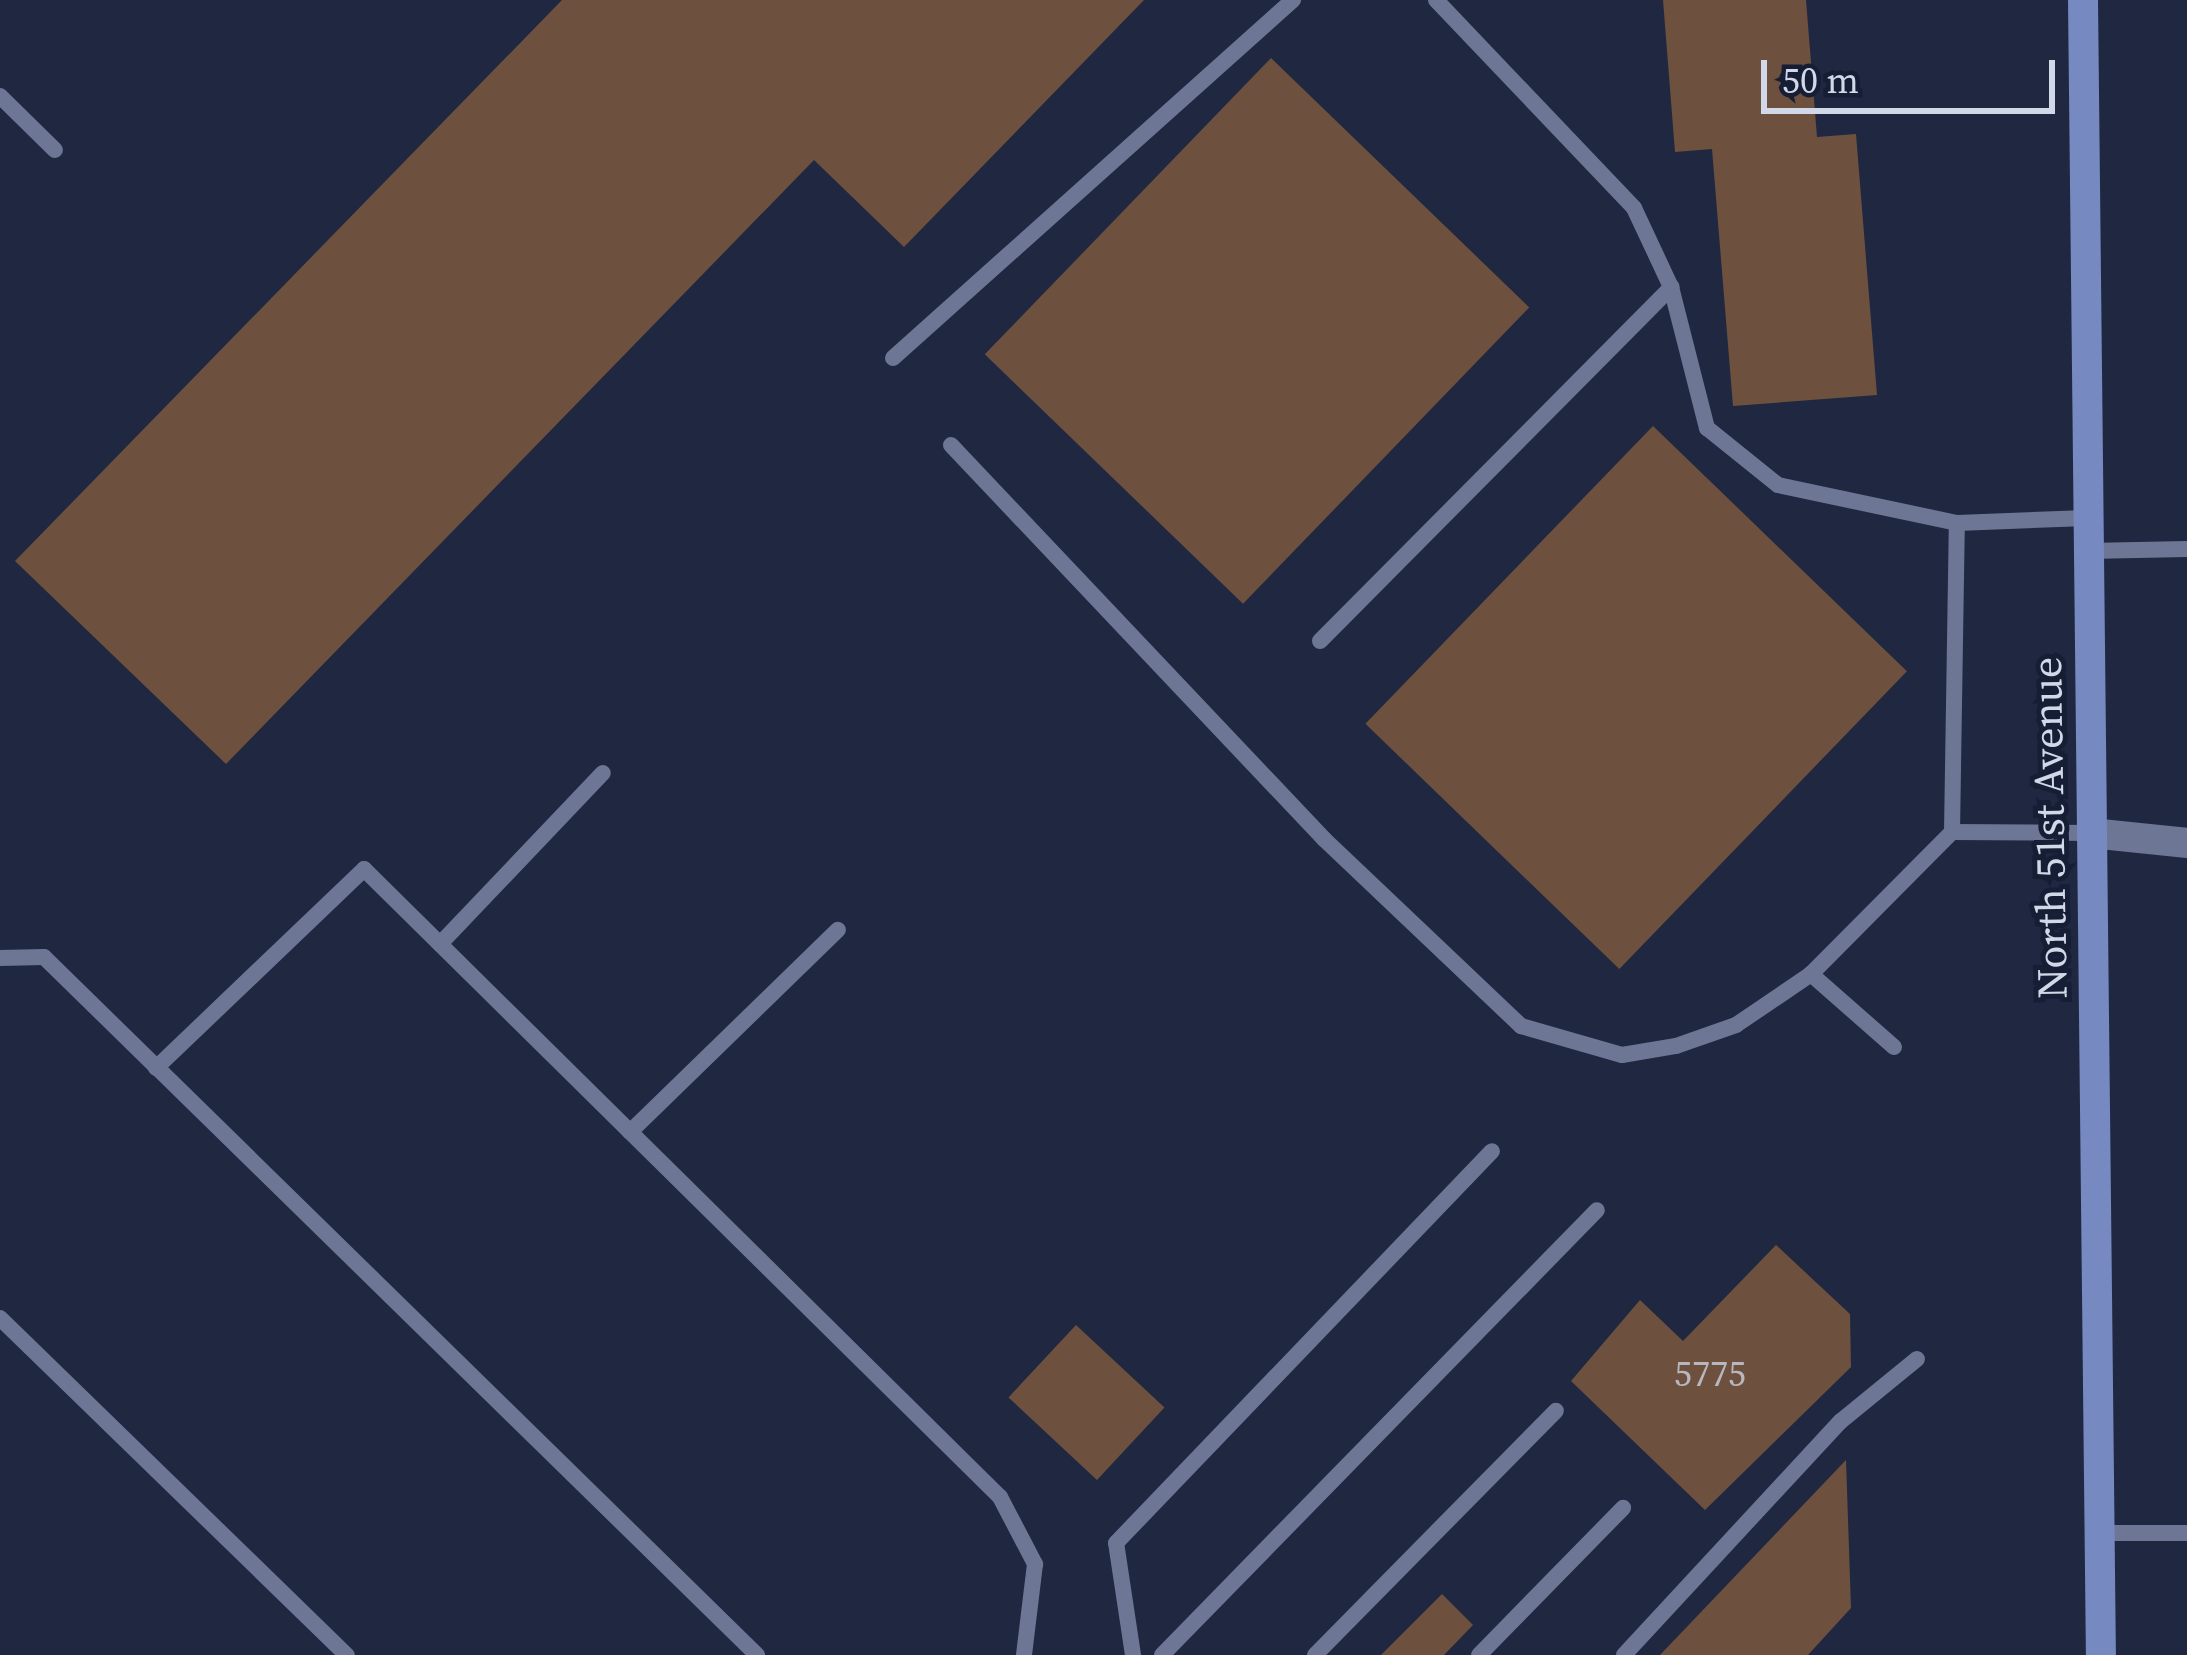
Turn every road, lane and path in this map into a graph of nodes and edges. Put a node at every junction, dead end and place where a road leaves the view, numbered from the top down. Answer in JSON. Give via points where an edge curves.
{"nodes":[{"id":1,"x":1293,"y":0,"type":"edge"},
{"id":2,"x":1436,"y":0,"type":"edge"},
{"id":3,"x":2083,"y":0,"type":"edge"},
{"id":4,"x":0,"y":97,"type":"edge"},
{"id":5,"x":56,"y":150,"type":"dead end"},
{"id":6,"x":1671,"y":287,"type":"junction"},
{"id":7,"x":893,"y":358,"type":"dead end"},
{"id":8,"x":951,"y":445,"type":"dead end"},
{"id":9,"x":2087,"y":518,"type":"junction"},
{"id":10,"x":1957,"y":523,"type":"junction"},
{"id":11,"x":2187,"y":549,"type":"edge"},
{"id":12,"x":2087,"y":550,"type":"junction"},
{"id":13,"x":1320,"y":640,"type":"dead end"},
{"id":14,"x":603,"y":773,"type":"dead end"},
{"id":15,"x":1952,"y":832,"type":"junction"},
{"id":16,"x":2091,"y":833,"type":"junction"},
{"id":17,"x":2187,"y":842,"type":"edge"},
{"id":18,"x":838,"y":930,"type":"dead end"},
{"id":19,"x":440,"y":944,"type":"junction"},
{"id":20,"x":0,"y":958,"type":"edge"},
{"id":21,"x":1810,"y":974,"type":"junction"},
{"id":22,"x":1894,"y":1047,"type":"dead end"},
{"id":23,"x":156,"y":1068,"type":"junction"},
{"id":24,"x":630,"y":1132,"type":"junction"},
{"id":25,"x":1492,"y":1151,"type":"dead end"},
{"id":26,"x":1597,"y":1210,"type":"dead end"},
{"id":27,"x":0,"y":1318,"type":"edge"},
{"id":28,"x":1916,"y":1359,"type":"dead end"},
{"id":29,"x":1556,"y":1411,"type":"dead end"},
{"id":30,"x":1623,"y":1508,"type":"dead end"},
{"id":31,"x":2102,"y":1533,"type":"junction"},
{"id":32,"x":2187,"y":1533,"type":"edge"},
{"id":33,"x":347,"y":1655,"type":"edge"},
{"id":34,"x":757,"y":1655,"type":"edge"},
{"id":35,"x":1024,"y":1655,"type":"edge"},
{"id":36,"x":1133,"y":1655,"type":"edge"},
{"id":37,"x":1162,"y":1655,"type":"edge"},
{"id":38,"x":1315,"y":1655,"type":"edge"},
{"id":39,"x":1480,"y":1655,"type":"edge"},
{"id":40,"x":1624,"y":1655,"type":"edge"},
{"id":41,"x":2102,"y":1655,"type":"edge"}],
"edges":[{"from":1,"to":7,"type":"lane"},
{"from":2,"to":6,"type":"lane","via":[[1634,208]]},
{"from":3,"to":9,"type":"main road","name":"North 51st Avenue"},
{"from":4,"to":5,"type":"lane"},
{"from":6,"to":10,"type":"lane","via":[[1707,428],[1778,485]]},
{"from":6,"to":13,"type":"lane"},
{"from":8,"to":21,"type":"lane","via":[[1324,839],[1521,1026],[1622,1055],[1676,1046],[1736,1024]]},
{"from":9,"to":10,"type":"lane"},
{"from":9,"to":12,"type":"main road","name":"North 51st Avenue"},
{"from":10,"to":15,"type":"lane"},
{"from":11,"to":12,"type":"lane"},
{"from":12,"to":16,"type":"main road","name":"North 51st Avenue"},
{"from":14,"to":19,"type":"lane"},
{"from":15,"to":16,"type":"lane"},
{"from":15,"to":21,"type":"lane"},
{"from":16,"to":17,"type":"street"},
{"from":16,"to":31,"type":"main road","name":"North 51st Avenue"},
{"from":18,"to":24,"type":"lane"},
{"from":19,"to":23,"type":"lane","via":[[364,869]]},
{"from":19,"to":24,"type":"lane"},
{"from":20,"to":23,"type":"lane","via":[[44,957]]},
{"from":21,"to":22,"type":"lane"},
{"from":23,"to":34,"type":"lane"},
{"from":24,"to":35,"type":"lane","via":[[1000,1497],[1035,1564]]},
{"from":25,"to":36,"type":"lane","via":[[1116,1543]]},
{"from":26,"to":37,"type":"lane"},
{"from":27,"to":33,"type":"lane"},
{"from":28,"to":40,"type":"lane","via":[[1841,1421]]},
{"from":29,"to":38,"type":"lane"},
{"from":30,"to":39,"type":"lane"},
{"from":31,"to":32,"type":"lane"},
{"from":31,"to":41,"type":"main road","name":"North 51st Avenue"}]}
